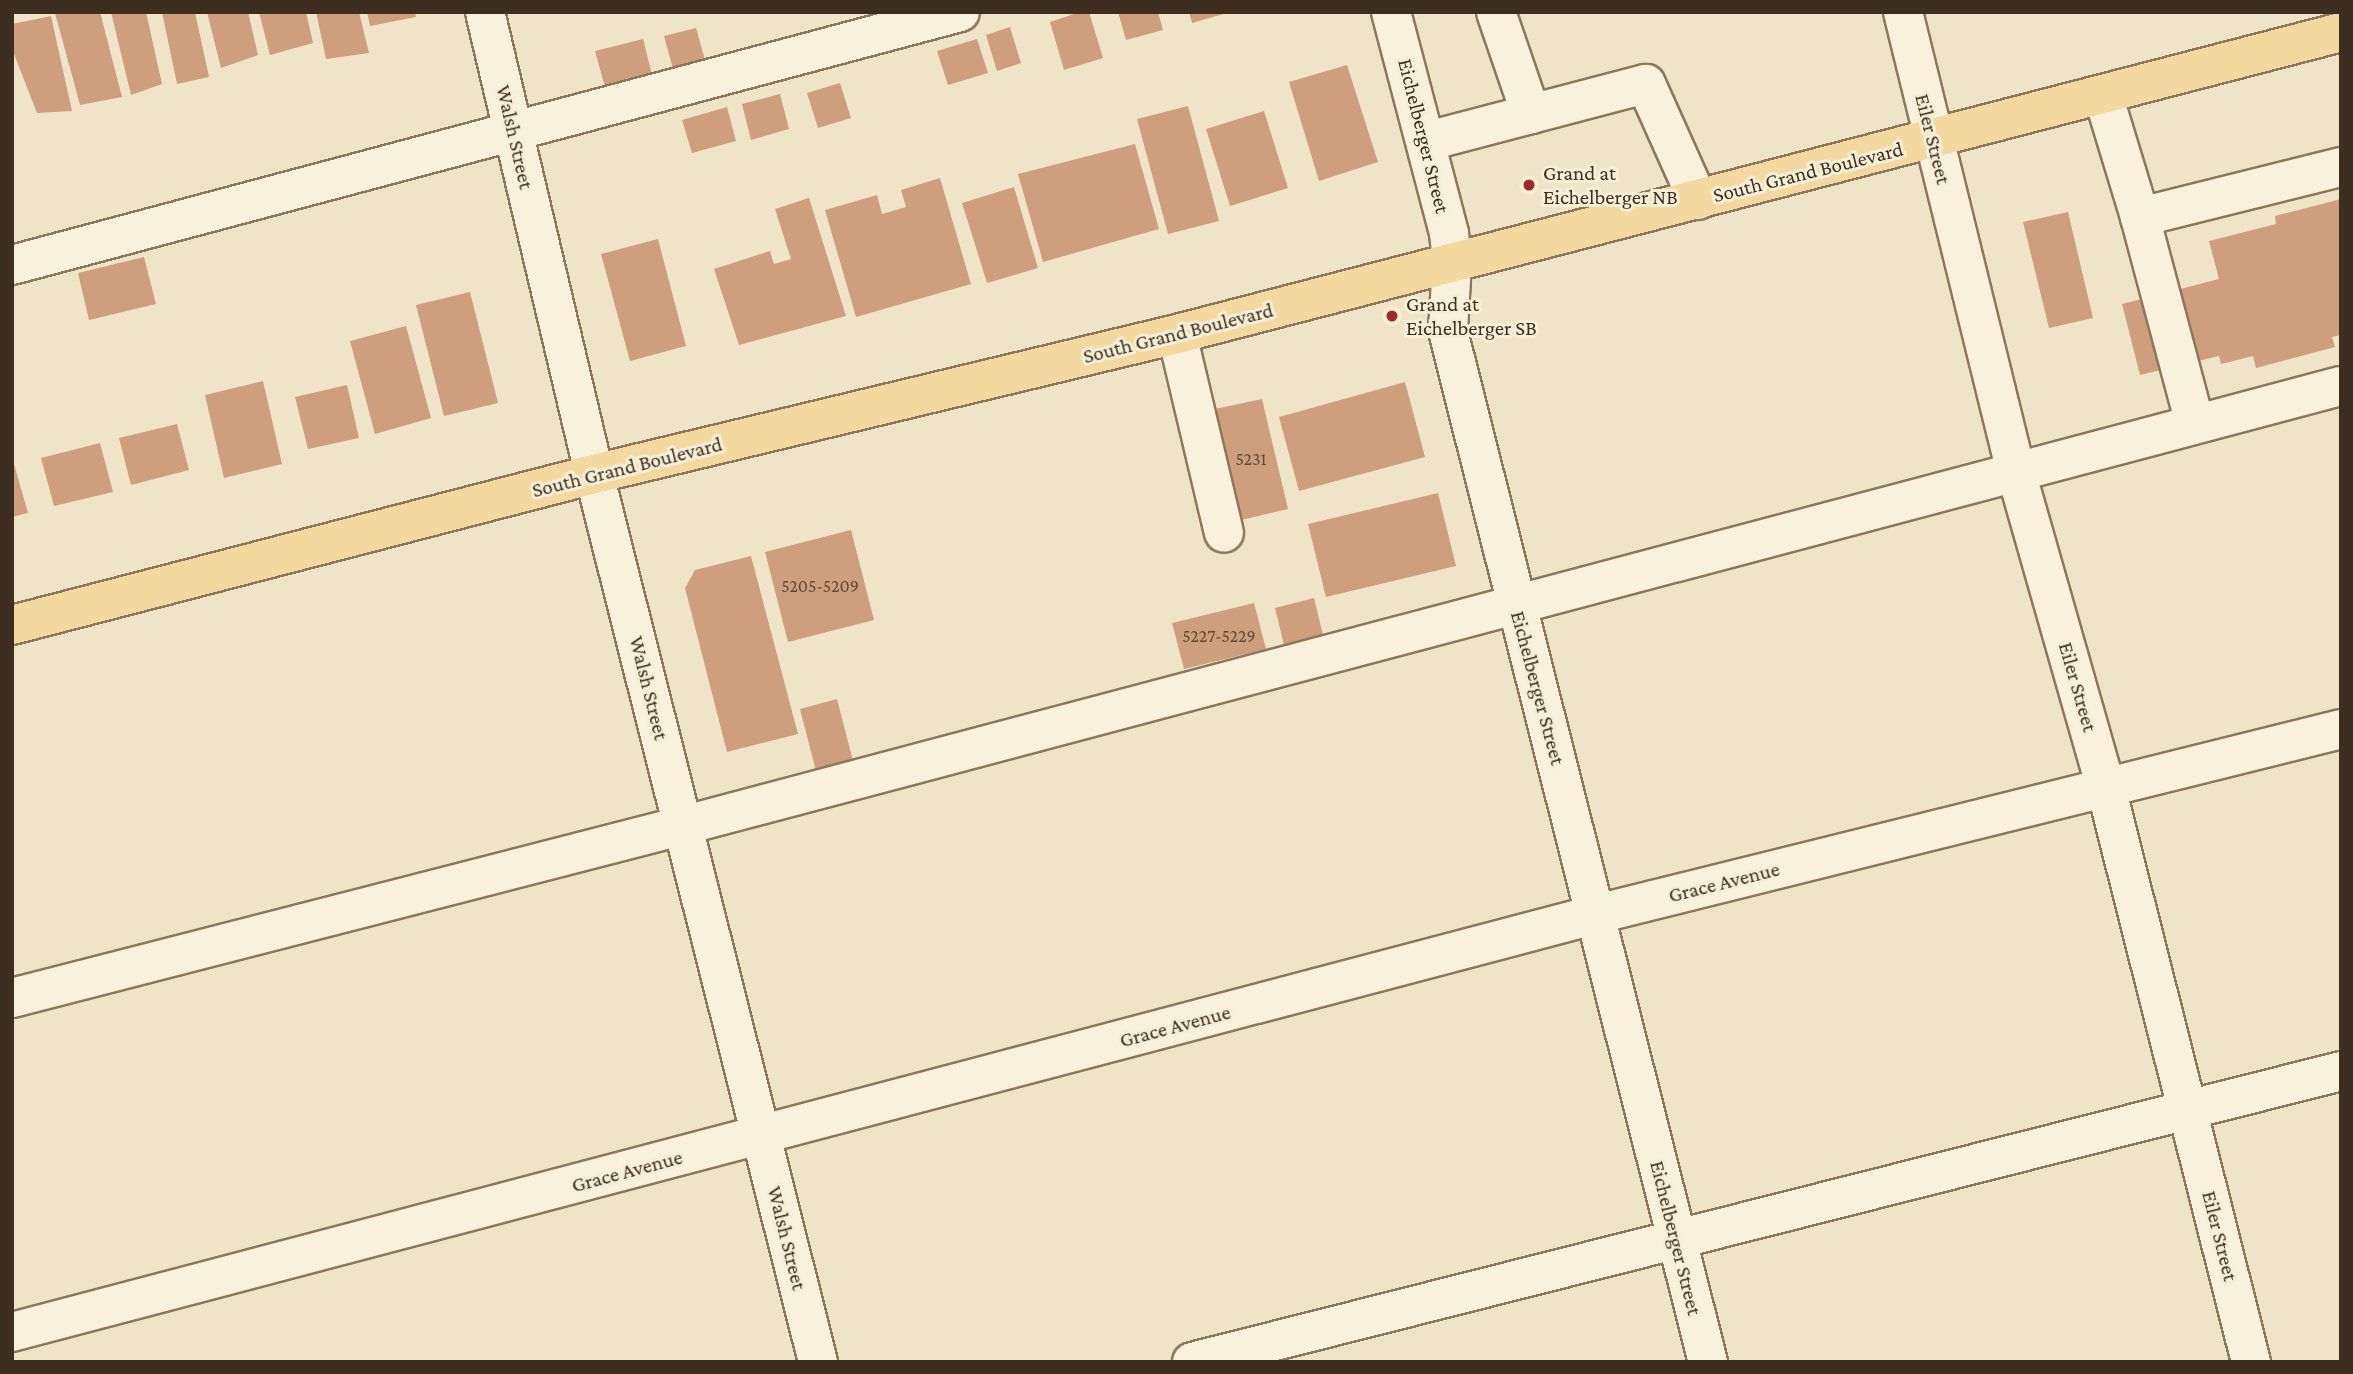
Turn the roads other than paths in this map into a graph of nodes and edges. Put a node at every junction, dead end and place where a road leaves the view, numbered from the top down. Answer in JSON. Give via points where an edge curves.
{"nodes":[{"id":1,"x":485,"y":12,"type":"edge"},
{"id":2,"x":960,"y":12,"type":"edge"},
{"id":3,"x":1391,"y":12,"type":"edge"},
{"id":4,"x":1496,"y":12,"type":"edge"},
{"id":5,"x":1903,"y":12,"type":"edge"},
{"id":6,"x":2341,"y":32,"type":"edge"},
{"id":7,"x":2103,"y":95,"type":"junction"},
{"id":8,"x":1531,"y":114,"type":"junction"},
{"id":9,"x":514,"y":132,"type":"junction"},
{"id":10,"x":1933,"y":140,"type":"junction"},
{"id":11,"x":1428,"y":141,"type":"junction"},
{"id":12,"x":2341,"y":167,"type":"edge"},
{"id":13,"x":1698,"y":201,"type":"junction"},
{"id":14,"x":2140,"y":216,"type":"junction"},
{"id":15,"x":1452,"y":263,"type":"junction"},
{"id":16,"x":12,"y":265,"type":"edge"},
{"id":17,"x":1177,"y":334,"type":"junction"},
{"id":18,"x":2341,"y":386,"type":"edge"},
{"id":19,"x":2194,"y":424,"type":"junction"},
{"id":20,"x":2017,"y":471,"type":"junction"},
{"id":21,"x":594,"y":474,"type":"junction"},
{"id":22,"x":1224,"y":533,"type":"dead end"},
{"id":23,"x":1515,"y":603,"type":"junction"},
{"id":24,"x":12,"y":625,"type":"edge"},
{"id":25,"x":2341,"y":729,"type":"edge"},
{"id":26,"x":2106,"y":788,"type":"junction"},
{"id":27,"x":685,"y":825,"type":"junction"},
{"id":28,"x":1597,"y":914,"type":"junction"},
{"id":29,"x":12,"y":998,"type":"edge"},
{"id":30,"x":2341,"y":1071,"type":"edge"},
{"id":31,"x":2188,"y":1109,"type":"junction"},
{"id":32,"x":761,"y":1135,"type":"junction"},
{"id":33,"x":1675,"y":1237,"type":"junction"},
{"id":34,"x":12,"y":1332,"type":"edge"},
{"id":35,"x":818,"y":1362,"type":"edge"},
{"id":36,"x":1192,"y":1362,"type":"edge"},
{"id":37,"x":1708,"y":1362,"type":"edge"},
{"id":38,"x":2251,"y":1362,"type":"edge"}],
"edges":[{"from":1,"to":9,"type":"street","name":"Walsh Street"},
{"from":2,"to":9,"type":"street"},
{"from":3,"to":11,"type":"street","name":"Eichelberger Street"},
{"from":4,"to":8,"type":"street"},
{"from":5,"to":10,"type":"street","name":"Eiler Street"},
{"from":6,"to":7,"type":"main road","name":"South Grand Boulevard"},
{"from":7,"to":10,"type":"main road","name":"South Grand Boulevard"},
{"from":7,"to":14,"type":"street"},
{"from":8,"to":11,"type":"street"},
{"from":8,"to":13,"type":"street","via":[[1646,84]]},
{"from":9,"to":16,"type":"street"},
{"from":9,"to":21,"type":"street","name":"Walsh Street"},
{"from":10,"to":13,"type":"main road","name":"South Grand Boulevard"},
{"from":10,"to":20,"type":"street","name":"Eiler Street"},
{"from":11,"to":15,"type":"street","name":"Eichelberger Street"},
{"from":12,"to":14,"type":"street"},
{"from":13,"to":15,"type":"main road","name":"South Grand Boulevard"},
{"from":14,"to":19,"type":"street"},
{"from":15,"to":17,"type":"main road","name":"South Grand Boulevard"},
{"from":15,"to":23,"type":"street","name":"Eichelberger Street","via":[[1448,331]]},
{"from":17,"to":21,"type":"main road","name":"South Grand Boulevard"},
{"from":17,"to":22,"type":"street"},
{"from":18,"to":19,"type":"street"},
{"from":19,"to":20,"type":"street"},
{"from":20,"to":23,"type":"street"},
{"from":20,"to":26,"type":"street","name":"Eiler Street"},
{"from":21,"to":24,"type":"main road","name":"South Grand Boulevard"},
{"from":21,"to":27,"type":"street","name":"Walsh Street"},
{"from":23,"to":27,"type":"street"},
{"from":23,"to":28,"type":"street","name":"Eichelberger Street"},
{"from":25,"to":26,"type":"street","name":"Grace Avenue"},
{"from":26,"to":28,"type":"street","name":"Grace Avenue"},
{"from":26,"to":31,"type":"street","name":"Eiler Street"},
{"from":27,"to":29,"type":"street"},
{"from":27,"to":32,"type":"street","name":"Walsh Street"},
{"from":28,"to":32,"type":"street","name":"Grace Avenue"},
{"from":28,"to":33,"type":"street","name":"Eichelberger Street"},
{"from":30,"to":31,"type":"street"},
{"from":31,"to":33,"type":"street"},
{"from":31,"to":38,"type":"street","name":"Eiler Street"},
{"from":32,"to":34,"type":"street","name":"Grace Avenue"},
{"from":32,"to":35,"type":"street","name":"Walsh Street"},
{"from":33,"to":36,"type":"street"},
{"from":33,"to":37,"type":"street","name":"Eichelberger Street"}]}
